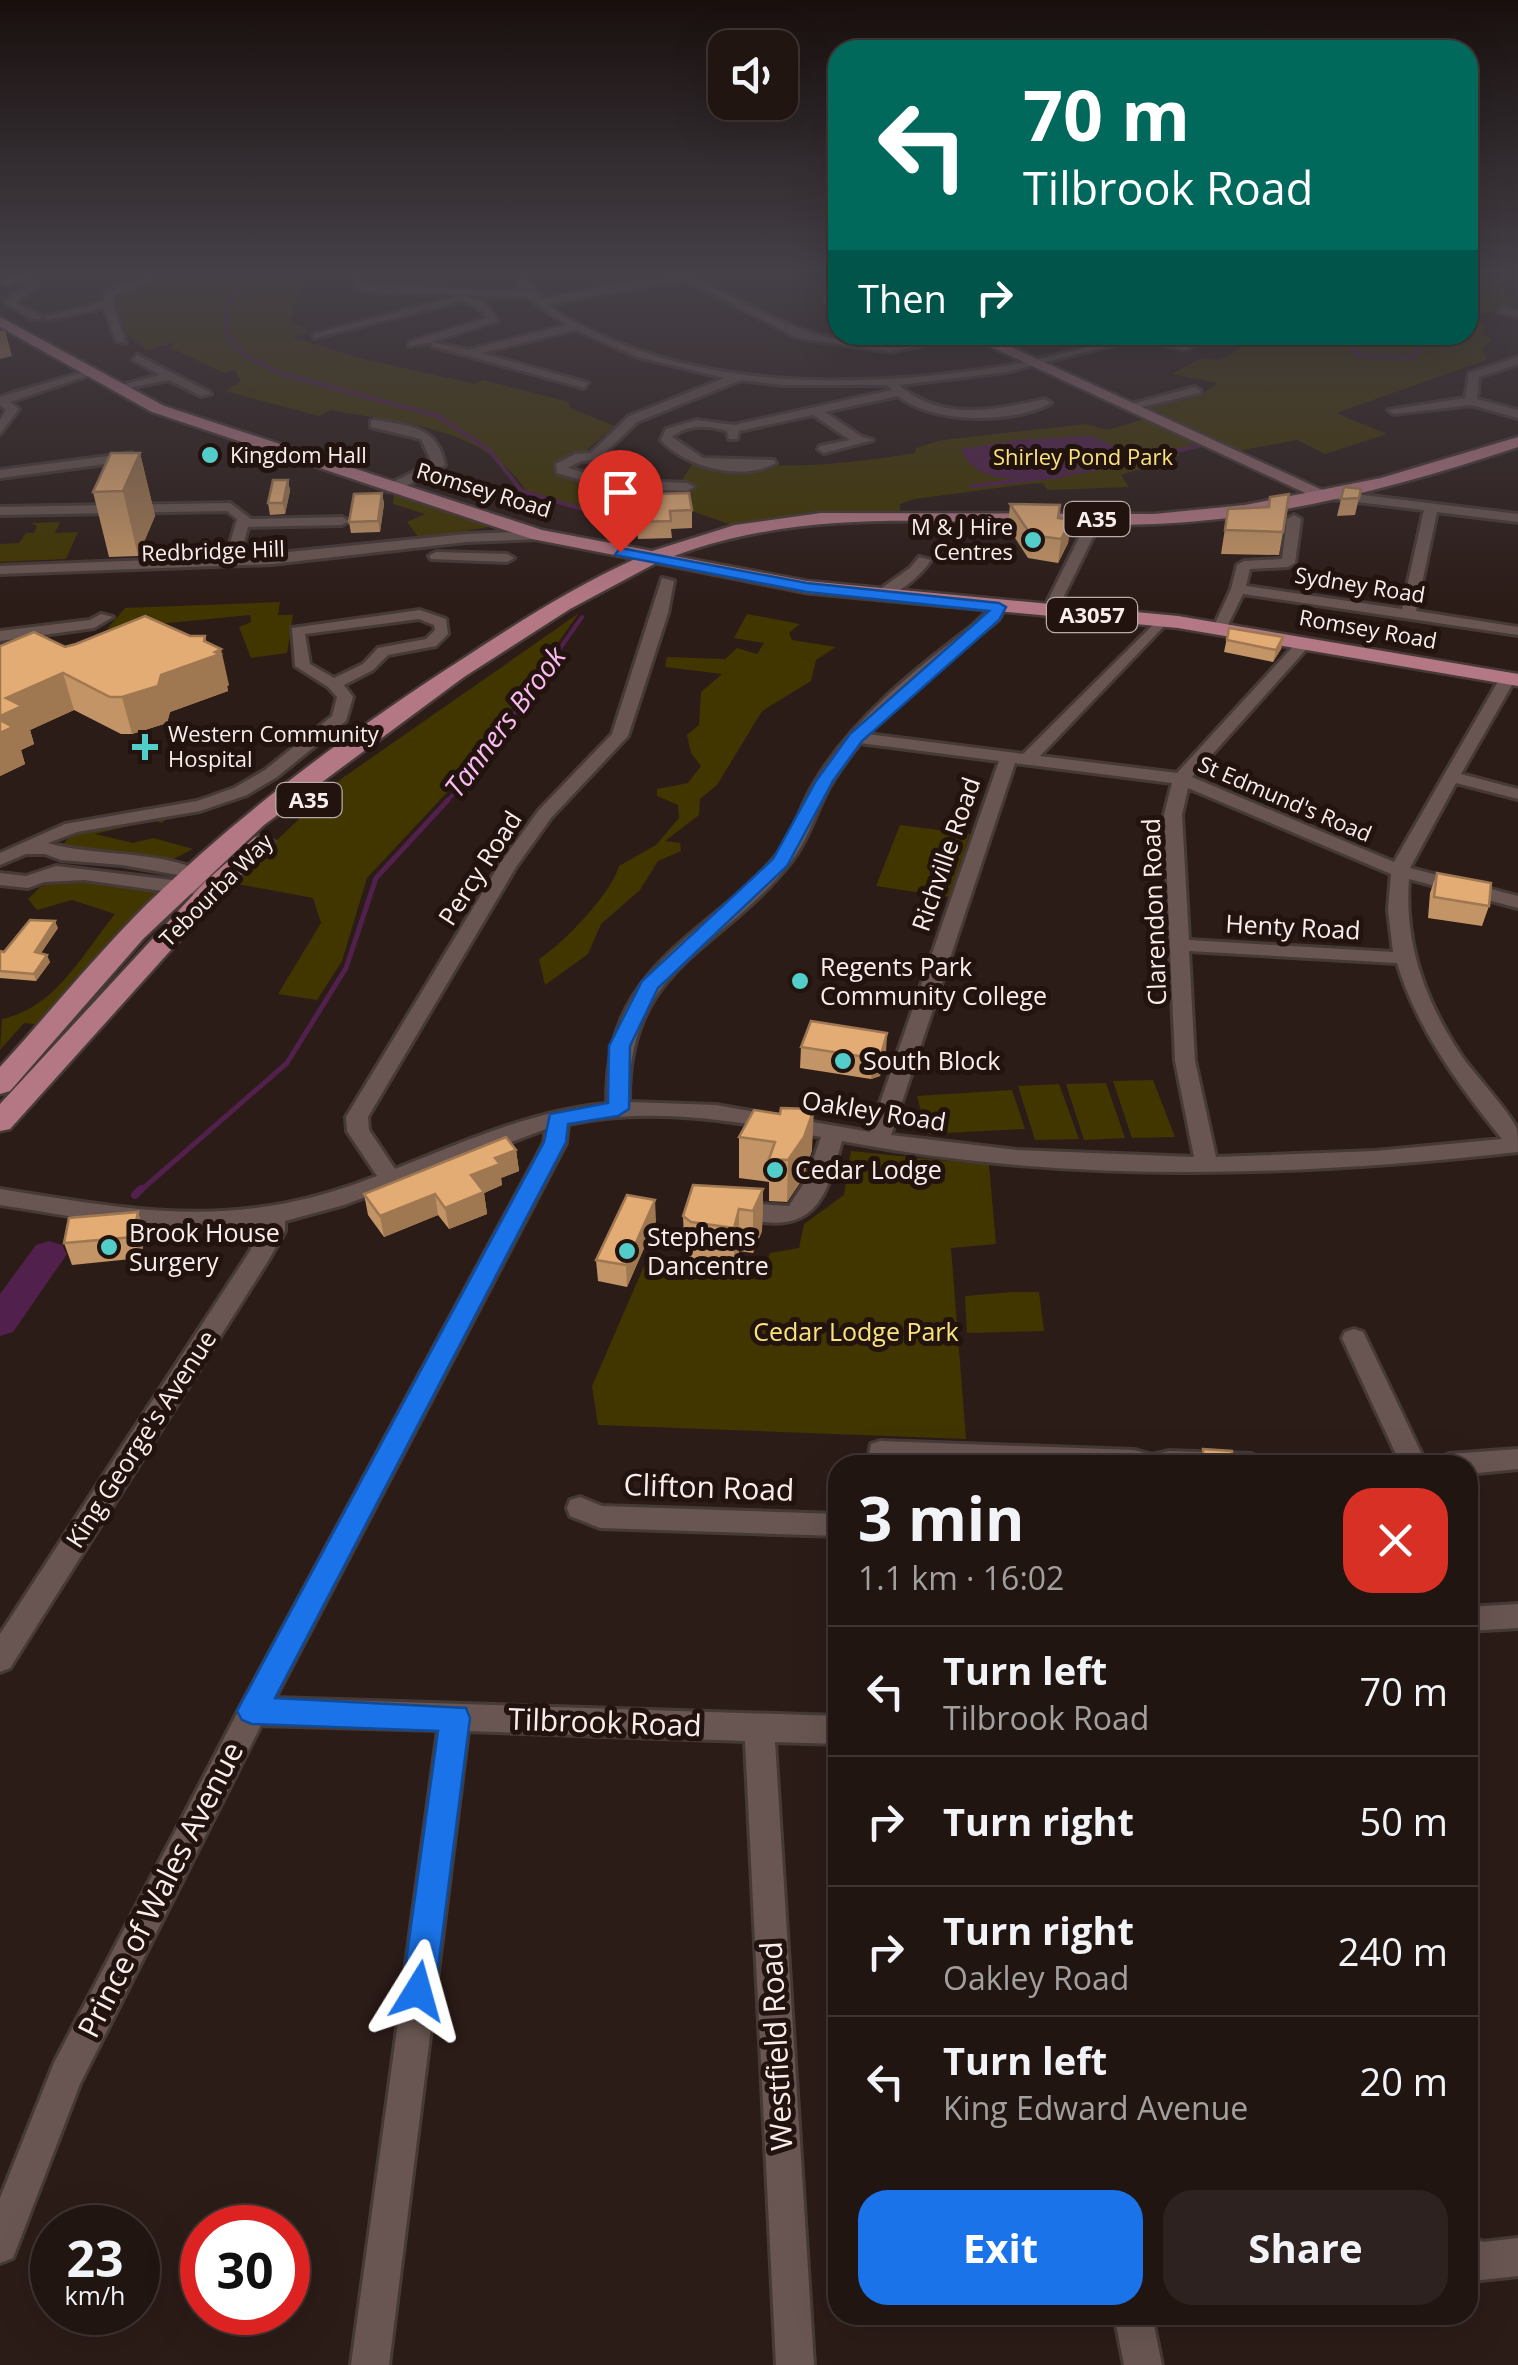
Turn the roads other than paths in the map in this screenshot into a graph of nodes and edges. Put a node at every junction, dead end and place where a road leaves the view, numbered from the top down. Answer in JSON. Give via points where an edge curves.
{"nodes":[{"id":1,"x":54,"y":384,"type":"edge"},
{"id":2,"x":110,"y":384,"type":"edge"},
{"id":3,"x":136,"y":384,"type":"edge"},
{"id":4,"x":186,"y":384,"type":"edge"},
{"id":5,"x":719,"y":384,"type":"edge"},
{"id":6,"x":893,"y":384,"type":"edge"},
{"id":7,"x":1082,"y":384,"type":"edge"},
{"id":8,"x":1472,"y":384,"type":"edge"},
{"id":9,"x":118,"y":389,"type":"junction"},
{"id":10,"x":1195,"y":391,"type":"dead end"},
{"id":11,"x":900,"y":392,"type":"junction"},
{"id":12,"x":205,"y":394,"type":"dead end"},
{"id":13,"x":1471,"y":400,"type":"junction"},
{"id":14,"x":1,"y":401,"type":"edge"},
{"id":15,"x":1045,"y":403,"type":"dead end"},
{"id":16,"x":1130,"y":406,"type":"junction"},
{"id":17,"x":1394,"y":410,"type":"dead end"},
{"id":18,"x":816,"y":412,"type":"junction"},
{"id":19,"x":1514,"y":414,"type":"edge"},
{"id":20,"x":375,"y":424,"type":"dead end"},
{"id":21,"x":0,"y":430,"type":"edge"},
{"id":22,"x":1518,"y":442,"type":"edge"},
{"id":23,"x":824,"y":449,"type":"dead end"},
{"id":24,"x":132,"y":456,"type":"edge"},
{"id":25,"x":594,"y":456,"type":"junction"},
{"id":26,"x":770,"y":463,"type":"dead end"},
{"id":27,"x":607,"y":473,"type":"junction"},
{"id":28,"x":0,"y":474,"type":"edge"},
{"id":29,"x":392,"y":488,"type":"junction"},
{"id":30,"x":687,"y":488,"type":"dead end"},
{"id":31,"x":1357,"y":493,"type":"junction"},
{"id":32,"x":1322,"y":494,"type":"junction"},
{"id":33,"x":1431,"y":508,"type":"junction"},
{"id":34,"x":0,"y":512,"type":"edge"},
{"id":35,"x":1294,"y":518,"type":"dead end"},
{"id":36,"x":1518,"y":518,"type":"edge"},
{"id":37,"x":342,"y":521,"type":"dead end"},
{"id":38,"x":1094,"y":522,"type":"junction"},
{"id":39,"x":242,"y":523,"type":"junction"},
{"id":40,"x":505,"y":525,"type":"junction"},
{"id":41,"x":538,"y":535,"type":"junction"},
{"id":42,"x":466,"y":538,"type":"junction"},
{"id":43,"x":427,"y":550,"type":"junction"},
{"id":44,"x":507,"y":558,"type":"dead end"},
{"id":45,"x":924,"y":560,"type":"dead end"},
{"id":46,"x":232,"y":562,"type":"junction"},
{"id":47,"x":0,"y":570,"type":"edge"},
{"id":48,"x":658,"y":573,"type":"junction"},
{"id":49,"x":0,"y":582,"type":"edge"},
{"id":50,"x":1238,"y":589,"type":"junction"},
{"id":51,"x":880,"y":595,"type":"junction"},
{"id":52,"x":999,"y":607,"type":"junction"},
{"id":53,"x":1049,"y":612,"type":"junction"},
{"id":54,"x":1408,"y":615,"type":"junction"},
{"id":55,"x":106,"y":618,"type":"dead end"},
{"id":56,"x":1161,"y":621,"type":"junction"},
{"id":57,"x":1223,"y":622,"type":"junction"},
{"id":58,"x":1518,"y":631,"type":"edge"},
{"id":59,"x":0,"y":636,"type":"edge"},
{"id":60,"x":1304,"y":643,"type":"junction"},
{"id":61,"x":1513,"y":679,"type":"edge"},
{"id":62,"x":334,"y":684,"type":"junction"},
{"id":63,"x":856,"y":738,"type":"junction"},
{"id":64,"x":1019,"y":757,"type":"junction"},
{"id":65,"x":1451,"y":777,"type":"junction"},
{"id":66,"x":1181,"y":779,"type":"junction"},
{"id":67,"x":1518,"y":794,"type":"edge"},
{"id":68,"x":66,"y":829,"type":"junction"},
{"id":69,"x":22,"y":849,"type":"junction"},
{"id":70,"x":58,"y":852,"type":"junction"},
{"id":71,"x":0,"y":860,"type":"edge"},
{"id":72,"x":1400,"y":871,"type":"junction"},
{"id":73,"x":46,"y":877,"type":"junction"},
{"id":74,"x":0,"y":879,"type":"edge"},
{"id":75,"x":196,"y":883,"type":"junction"},
{"id":76,"x":1518,"y":902,"type":"edge"},
{"id":77,"x":1178,"y":945,"type":"junction"},
{"id":78,"x":1404,"y":958,"type":"junction"},
{"id":79,"x":0,"y":1085,"type":"edge"},
{"id":80,"x":618,"y":1109,"type":"junction"},
{"id":81,"x":558,"y":1119,"type":"junction"},
{"id":82,"x":0,"y":1122,"type":"edge"},
{"id":83,"x":833,"y":1133,"type":"junction"},
{"id":84,"x":878,"y":1140,"type":"junction"},
{"id":85,"x":1518,"y":1145,"type":"edge"},
{"id":86,"x":1207,"y":1165,"type":"junction"},
{"id":87,"x":390,"y":1178,"type":"junction"},
{"id":88,"x":0,"y":1197,"type":"edge"},
{"id":89,"x":740,"y":1210,"type":"edge"},
{"id":90,"x":272,"y":1216,"type":"junction"},
{"id":91,"x":1354,"y":1338,"type":"dead end"},
{"id":92,"x":880,"y":1455,"type":"edge"},
{"id":93,"x":1007,"y":1455,"type":"edge"},
{"id":94,"x":1409,"y":1455,"type":"edge"},
{"id":95,"x":1518,"y":1459,"type":"edge"},
{"id":96,"x":1478,"y":1462,"type":"edge"},
{"id":97,"x":580,"y":1508,"type":"dead end"},
{"id":98,"x":828,"y":1525,"type":"edge"},
{"id":99,"x":1518,"y":1616,"type":"edge"},
{"id":100,"x":1478,"y":1618,"type":"edge"},
{"id":101,"x":0,"y":1659,"type":"edge"},
{"id":102,"x":252,"y":1711,"type":"junction"},
{"id":103,"x":455,"y":1718,"type":"junction"},
{"id":104,"x":759,"y":1728,"type":"junction"},
{"id":105,"x":828,"y":1730,"type":"edge"},
{"id":106,"x":0,"y":2245,"type":"edge"},
{"id":107,"x":1518,"y":2257,"type":"edge"},
{"id":108,"x":1478,"y":2259,"type":"edge"},
{"id":109,"x":1135,"y":2325,"type":"edge"},
{"id":110,"x":370,"y":2365,"type":"edge"},
{"id":111,"x":795,"y":2365,"type":"edge"},
{"id":112,"x":1142,"y":2365,"type":"edge"}],
"edges":[{"from":1,"to":14,"type":"street"},
{"from":2,"to":9,"type":"main road","name":"Romsey Road","number":"A3057"},
{"from":3,"to":9,"type":"street"},
{"from":4,"to":12,"type":"street"},
{"from":5,"to":25,"type":"street","via":[[629,422]]},
{"from":6,"to":11,"type":"street"},
{"from":7,"to":16,"type":"street"},
{"from":8,"to":13,"type":"street"},
{"from":9,"to":29,"type":"main road","name":"Romsey Road","number":"A3057","via":[[211,430]]},
{"from":10,"to":16,"type":"street"},
{"from":11,"to":15,"type":"street","via":[[947,414]]},
{"from":11,"to":18,"type":"street"},
{"from":13,"to":17,"type":"street"},
{"from":13,"to":19,"type":"street"},
{"from":14,"to":21,"type":"street","via":[[13,408]]},
{"from":16,"to":32,"type":"street"},
{"from":18,"to":23,"type":"street","via":[[868,440]]},
{"from":18,"to":26,"type":"street","via":[[733,432],[717,422],[675,428],[665,437],[708,464]]},
{"from":20,"to":29,"type":"street","via":[[429,437],[440,465]]},
{"from":22,"to":31,"type":"main road","number":"A35"},
{"from":24,"to":28,"type":"street"},
{"from":25,"to":27,"type":"street","via":[[615,463]]},
{"from":25,"to":27,"type":"street","via":[[566,460],[562,470]]},
{"from":27,"to":30,"type":"street","via":[[638,484]]},
{"from":29,"to":40,"type":"main road","name":"Romsey Road","number":"A3057"},
{"from":31,"to":32,"type":"main road","number":"A35"},
{"from":31,"to":33,"type":"street"},
{"from":32,"to":38,"type":"main road","number":"A35","via":[[1206,514]]},
{"from":33,"to":36,"type":"street"},
{"from":33,"to":54,"type":"street"},
{"from":34,"to":39,"type":"street","via":[[218,505],[238,510]]},
{"from":35,"to":50,"type":"street","via":[[1288,563],[1244,565]]},
{"from":37,"to":39,"type":"street","via":[[306,514]]},
{"from":38,"to":48,"type":"main road","number":"A35","via":[[1002,514],[871,516],[738,539]]},
{"from":38,"to":53,"type":"street"},
{"from":39,"to":46,"type":"street"},
{"from":40,"to":41,"type":"main road","name":"Romsey Road","number":"A3057"},
{"from":40,"to":42,"type":"street","name":"Redbridge Hill"},
{"from":41,"to":42,"type":"street","name":"Redbridge Hill"},
{"from":41,"to":48,"type":"main road","name":"Romsey Road","number":"A3057"},
{"from":42,"to":43,"type":"street","name":"Redbridge Hill"},
{"from":43,"to":44,"type":"street","name":"Redbridge Hill"},
{"from":43,"to":46,"type":"street","name":"Redbridge Hill"},
{"from":43,"to":49,"type":"street","name":"Redbridge Hill","via":[[312,569]]},
{"from":45,"to":51,"type":"street","via":[[917,572]]},
{"from":46,"to":47,"type":"street","name":"Redbridge Hill"},
{"from":48,"to":51,"type":"main road","name":"Romsey Road","number":"A3057"},
{"from":48,"to":75,"type":"main road","name":"Tebourba Way","number":"A35","via":[[602,592],[334,777]]},
{"from":48,"to":87,"type":"street","name":"Percy Road","via":[[661,614],[620,736],[546,814],[506,868],[357,1117],[358,1130]]},
{"from":50,"to":54,"type":"street","name":"Sydney Road"},
{"from":50,"to":57,"type":"street"},
{"from":51,"to":52,"type":"main road","name":"Romsey Road","number":"A3057"},
{"from":52,"to":53,"type":"main road","name":"Romsey Road","number":"A3057"},
{"from":52,"to":63,"type":"street"},
{"from":53,"to":56,"type":"main road","name":"Romsey Road","number":"A3057"},
{"from":54,"to":58,"type":"street","name":"Sydney Road"},
{"from":55,"to":59,"type":"street"},
{"from":56,"to":57,"type":"main road","name":"Romsey Road","number":"A3057"},
{"from":56,"to":64,"type":"street"},
{"from":57,"to":60,"type":"main road","name":"Romsey Road","number":"A3057"},
{"from":60,"to":61,"type":"main road","name":"Romsey Road","number":"A3057"},
{"from":60,"to":66,"type":"street"},
{"from":61,"to":65,"type":"street"},
{"from":62,"to":62,"type":"street","via":[[303,666],[297,631],[420,614],[441,622],[444,632],[436,640],[383,651]]},
{"from":62,"to":68,"type":"street","via":[[344,697],[340,718],[237,793]]},
{"from":63,"to":64,"type":"street","name":"St Edmund's Road"},
{"from":63,"to":80,"type":"street","via":[[824,781],[781,862],[668,964],[638,1001],[620,1046]]},
{"from":64,"to":66,"type":"street","name":"St Edmund's Road"},
{"from":64,"to":84,"type":"street","name":"Richville Road"},
{"from":65,"to":67,"type":"street"},
{"from":65,"to":72,"type":"street"},
{"from":66,"to":72,"type":"street","name":"St Edmund's Road"},
{"from":66,"to":77,"type":"street","name":"Clarendon Road","via":[[1173,814]]},
{"from":68,"to":69,"type":"street"},
{"from":68,"to":70,"type":"street"},
{"from":69,"to":70,"type":"street"},
{"from":69,"to":71,"type":"street"},
{"from":70,"to":73,"type":"street","via":[[59,868]]},
{"from":70,"to":75,"type":"street","via":[[122,860]]},
{"from":72,"to":76,"type":"street","name":"St Edmund's Road"},
{"from":72,"to":78,"type":"street"},
{"from":73,"to":74,"type":"street"},
{"from":73,"to":75,"type":"street"},
{"from":75,"to":79,"type":"main road","name":"Tebourba Way","number":"A35"},
{"from":75,"to":82,"type":"main road","name":"Tebourba Way","number":"A35"},
{"from":77,"to":78,"type":"street","name":"Henty Road"},
{"from":77,"to":86,"type":"street","name":"Clarendon Road","via":[[1185,1061]]},
{"from":78,"to":85,"type":"street","via":[[1428,1016]]},
{"from":80,"to":81,"type":"street","name":"Oakley Road"},
{"from":80,"to":83,"type":"street","name":"Oakley Road","via":[[688,1110]]},
{"from":81,"to":87,"type":"street","name":"Oakley Road"},
{"from":81,"to":102,"type":"street","name":"Prince of Wales Avenue","via":[[555,1142]]},
{"from":83,"to":84,"type":"street","name":"Oakley Road"},
{"from":83,"to":89,"type":"street","via":[[817,1183],[796,1212]]},
{"from":84,"to":86,"type":"street","name":"Oakley Road","via":[[946,1151]]},
{"from":85,"to":86,"type":"street","name":"Oakley Road","via":[[1378,1162]]},
{"from":87,"to":90,"type":"street","name":"Oakley Road"},
{"from":88,"to":90,"type":"street","name":"Oakley Road","via":[[195,1221]]},
{"from":90,"to":101,"type":"street","name":"King George's Avenue","via":[[273,1230],[260,1255]]},
{"from":91,"to":94,"type":"street"},
{"from":92,"to":93,"type":"street"},
{"from":95,"to":96,"type":"street"},
{"from":97,"to":98,"type":"street","name":"Clifton Road","via":[[600,1516]]},
{"from":99,"to":100,"type":"street"},
{"from":102,"to":103,"type":"street","name":"Tilbrook Road"},
{"from":102,"to":106,"type":"street","name":"Prince of Wales Avenue","via":[[66,2075]]},
{"from":103,"to":104,"type":"street","name":"Tilbrook Road"},
{"from":103,"to":110,"type":"street"},
{"from":104,"to":105,"type":"street","name":"Tilbrook Road"},
{"from":104,"to":111,"type":"street","name":"Westfield Road"},
{"from":107,"to":108,"type":"street"},
{"from":109,"to":112,"type":"street"}]}
